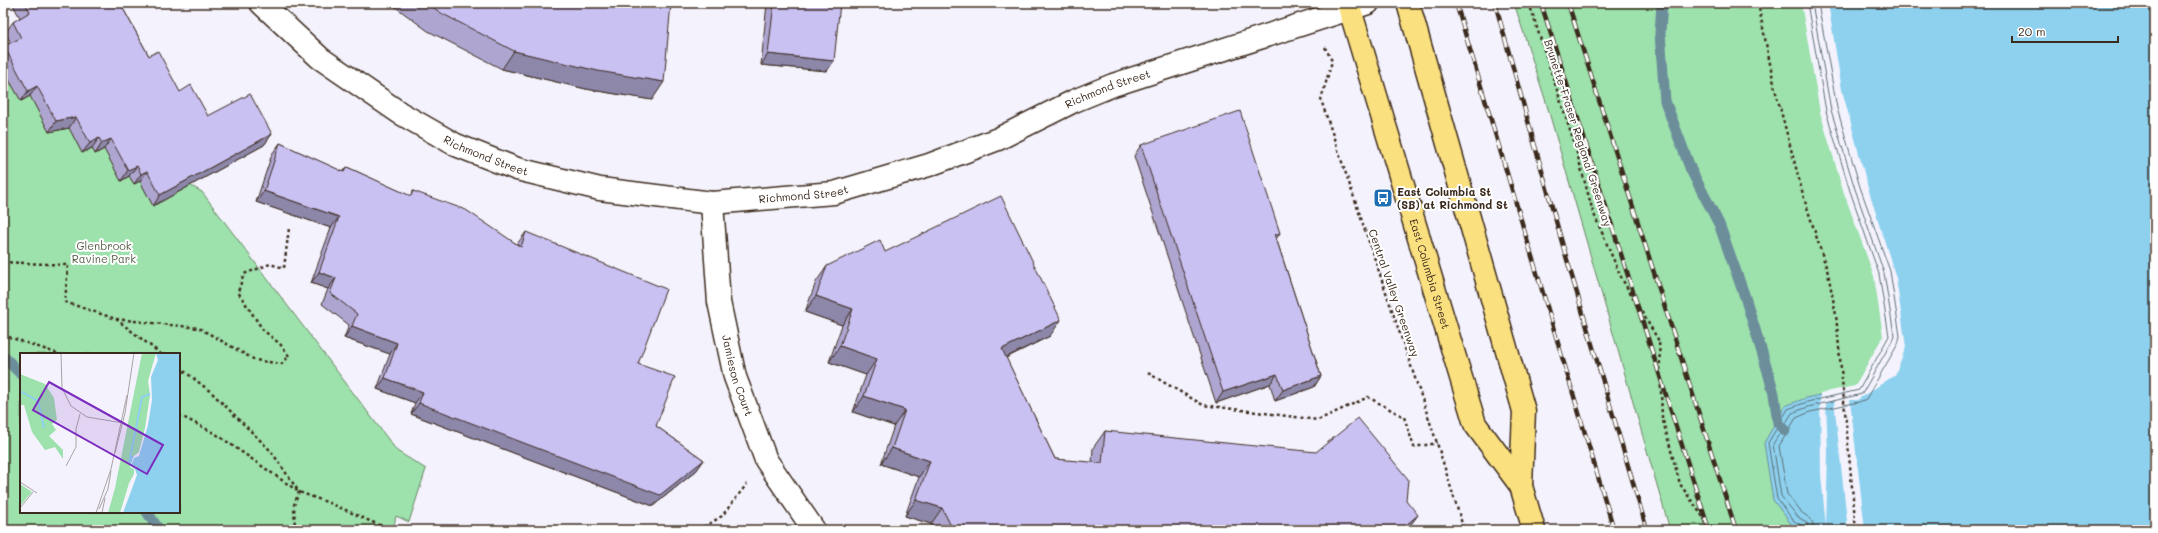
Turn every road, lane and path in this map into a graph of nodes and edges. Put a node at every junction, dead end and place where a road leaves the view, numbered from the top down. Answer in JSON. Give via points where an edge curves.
{"nodes":[{"id":1,"x":261,"y":3,"type":"edge"},
{"id":2,"x":1408,"y":3,"type":"edge"},
{"id":3,"x":1529,"y":3,"type":"edge"},
{"id":4,"x":1758,"y":3,"type":"edge"},
{"id":5,"x":1356,"y":5,"type":"edge"},
{"id":6,"x":1332,"y":61,"type":"dead end"},
{"id":7,"x":712,"y":203,"type":"junction"},
{"id":8,"x":289,"y":228,"type":"dead end"},
{"id":9,"x":3,"y":262,"type":"edge"},
{"id":10,"x":116,"y":319,"type":"junction"},
{"id":11,"x":3,"y":335,"type":"edge"},
{"id":12,"x":56,"y":353,"type":"edge"},
{"id":13,"x":161,"y":353,"type":"edge"},
{"id":14,"x":180,"y":368,"type":"edge"},
{"id":15,"x":1148,"y":373,"type":"dead end"},
{"id":16,"x":180,"y":415,"type":"edge"},
{"id":17,"x":1437,"y":443,"type":"junction"},
{"id":18,"x":766,"y":460,"type":"junction"},
{"id":19,"x":1521,"y":486,"type":"junction"},
{"id":20,"x":299,"y":492,"type":"junction"},
{"id":21,"x":295,"y":530,"type":"edge"},
{"id":22,"x":390,"y":530,"type":"edge"},
{"id":23,"x":699,"y":530,"type":"edge"},
{"id":24,"x":814,"y":530,"type":"edge"},
{"id":25,"x":1464,"y":530,"type":"edge"},
{"id":26,"x":1534,"y":530,"type":"edge"},
{"id":27,"x":1712,"y":530,"type":"edge"},
{"id":28,"x":1856,"y":530,"type":"edge"}],
"edges":[{"from":1,"to":7,"type":"street","name":"Richmond Street","via":[[320,58],[400,113],[456,145],[517,169],[600,189]]},
{"from":2,"to":19,"type":"main road","name":"East Columbia Street","via":[[1524,411]]},
{"from":3,"to":27,"type":"path","name":"Brunette-Fraser Regional Greenway","via":[[1593,212],[1622,279],[1659,341],[1662,417],[1680,484]]},
{"from":4,"to":28,"type":"path","via":[[1775,89],[1804,198],[1828,274],[1836,315]]},
{"from":5,"to":7,"type":"street","name":"Richmond Street","via":[[1113,85],[998,138],[929,165],[834,193]]},
{"from":5,"to":19,"type":"main road","name":"East Columbia Street","via":[[1476,424]]},
{"from":6,"to":17,"type":"path","name":"Central Valley Greenway","via":[[1321,100]]},
{"from":7,"to":18,"type":"street","name":"Jamieson Court","via":[[719,302],[735,377]]},
{"from":8,"to":10,"type":"path","via":[[284,268],[270,264],[244,274],[238,292],[263,330],[280,344],[289,356],[282,364],[256,360],[199,328]]},
{"from":9,"to":10,"type":"path","via":[[68,265],[65,302]]},
{"from":10,"to":13,"type":"path"},
{"from":11,"to":12,"type":"path"},
{"from":14,"to":20,"type":"path","via":[[211,392],[271,451]]},
{"from":15,"to":17,"type":"path","via":[[1204,405],[1318,420],[1368,397],[1404,417],[1414,447]]},
{"from":16,"to":20,"type":"path","via":[[216,434]]},
{"from":17,"to":25,"type":"path","name":"Central Valley Greenway"},
{"from":18,"to":23,"type":"path","via":[[722,516]]},
{"from":18,"to":24,"type":"street","name":"Jamieson Court"},
{"from":19,"to":26,"type":"main road","name":"East Columbia Street"},
{"from":20,"to":21,"type":"path","via":[[294,505]]},
{"from":20,"to":22,"type":"path"}]}
